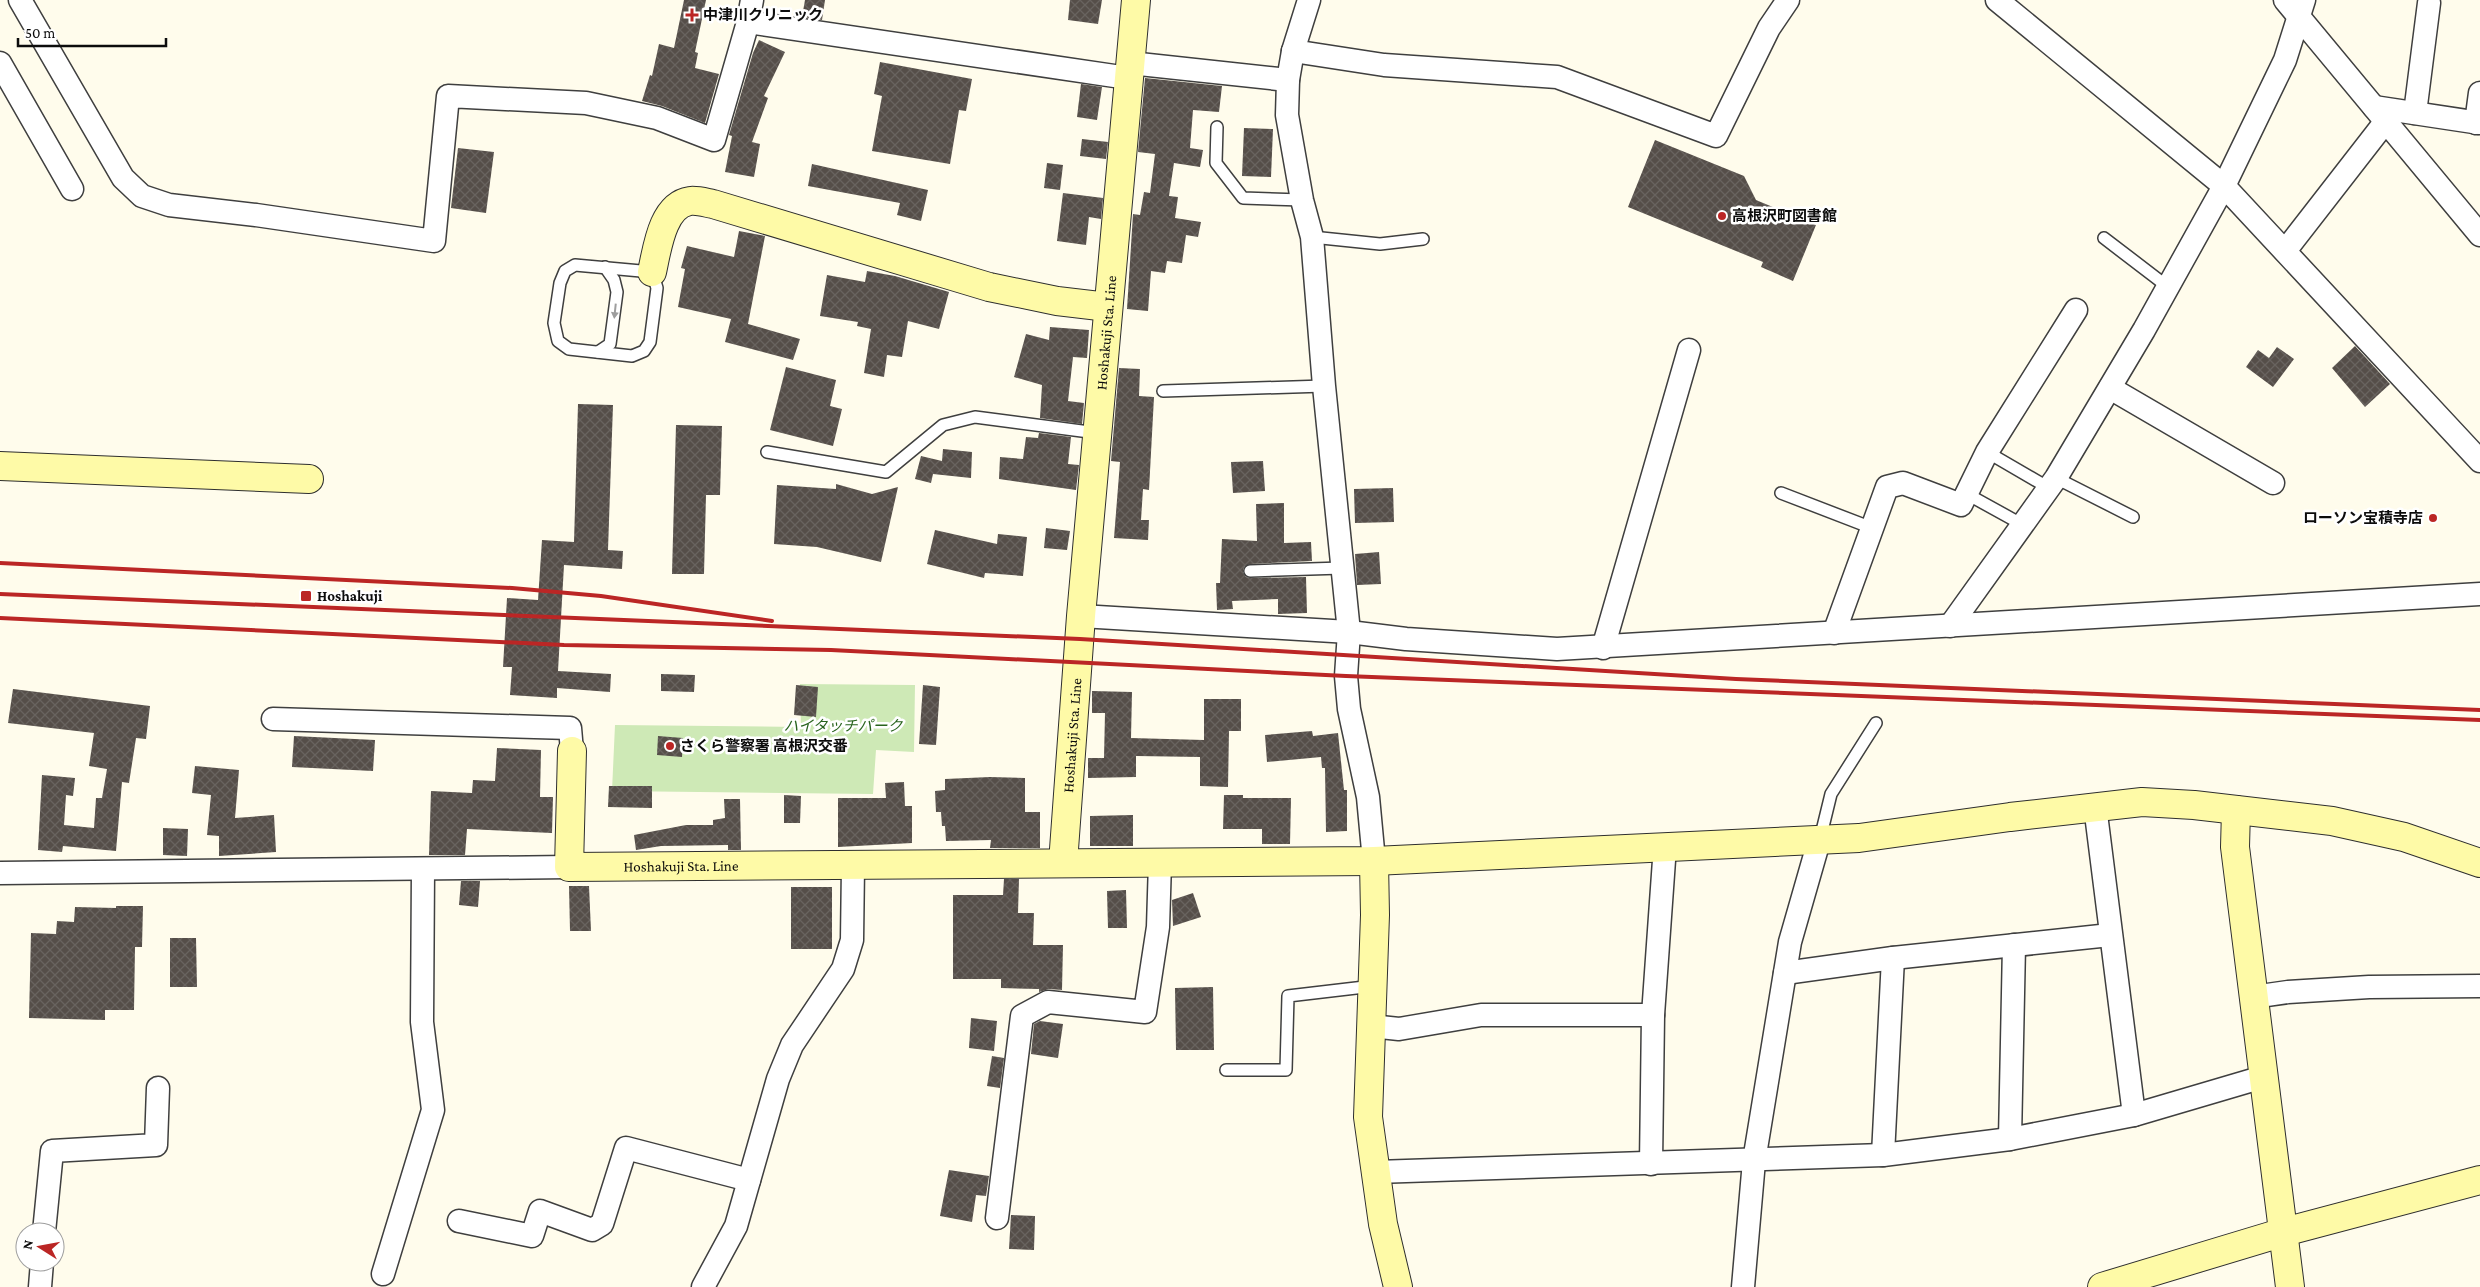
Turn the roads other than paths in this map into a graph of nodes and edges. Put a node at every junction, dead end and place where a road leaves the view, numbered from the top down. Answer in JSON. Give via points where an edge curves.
{"nodes":[{"id":1,"x":20,"y":0,"type":"edge"},
{"id":2,"x":1136,"y":0,"type":"edge"},
{"id":3,"x":1309,"y":0,"type":"edge"},
{"id":4,"x":1788,"y":0,"type":"edge"},
{"id":5,"x":1997,"y":0,"type":"edge"},
{"id":6,"x":2286,"y":0,"type":"edge"},
{"id":7,"x":2429,"y":3,"type":"dead end"},
{"id":8,"x":2302,"y":9,"type":"edge"},
{"id":9,"x":750,"y":11,"type":"edge"},
{"id":10,"x":1292,"y":51,"type":"junction"},
{"id":11,"x":0,"y":63,"type":"edge"},
{"id":12,"x":1129,"y":71,"type":"junction"},
{"id":13,"x":1288,"y":80,"type":"junction"},
{"id":14,"x":2480,"y":93,"type":"edge"},
{"id":15,"x":2415,"y":113,"type":"junction"},
{"id":16,"x":2380,"y":114,"type":"junction"},
{"id":17,"x":2478,"y":123,"type":"edge"},
{"id":18,"x":1217,"y":127,"type":"dead end"},
{"id":19,"x":2224,"y":186,"type":"junction"},
{"id":20,"x":72,"y":189,"type":"dead end"},
{"id":21,"x":1302,"y":200,"type":"junction"},
{"id":22,"x":2480,"y":235,"type":"edge"},
{"id":23,"x":1312,"y":237,"type":"junction"},
{"id":24,"x":2104,"y":238,"type":"dead end"},
{"id":25,"x":1423,"y":240,"type":"dead end"},
{"id":26,"x":2285,"y":251,"type":"junction"},
{"id":27,"x":605,"y":267,"type":"junction"},
{"id":28,"x":652,"y":272,"type":"junction"},
{"id":29,"x":2168,"y":287,"type":"junction"},
{"id":30,"x":1108,"y":307,"type":"junction"},
{"id":31,"x":2076,"y":310,"type":"dead end"},
{"id":32,"x":1689,"y":350,"type":"dead end"},
{"id":33,"x":598,"y":352,"type":"junction"},
{"id":34,"x":1324,"y":386,"type":"junction"},
{"id":35,"x":2110,"y":388,"type":"junction"},
{"id":36,"x":1163,"y":390,"type":"dead end"},
{"id":37,"x":1097,"y":433,"type":"junction"},
{"id":38,"x":767,"y":452,"type":"dead end"},
{"id":39,"x":1987,"y":452,"type":"junction"},
{"id":40,"x":2480,"y":461,"type":"edge"},
{"id":41,"x":0,"y":466,"type":"edge"},
{"id":42,"x":309,"y":479,"type":"dead end"},
{"id":43,"x":2053,"y":483,"type":"junction"},
{"id":44,"x":2273,"y":483,"type":"dead end"},
{"id":45,"x":1781,"y":493,"type":"dead end"},
{"id":46,"x":1967,"y":494,"type":"junction"},
{"id":47,"x":2133,"y":517,"type":"dead end"},
{"id":48,"x":2023,"y":525,"type":"junction"},
{"id":49,"x":1872,"y":528,"type":"junction"},
{"id":50,"x":1342,"y":568,"type":"junction"},
{"id":51,"x":1250,"y":571,"type":"dead end"},
{"id":52,"x":2480,"y":594,"type":"edge"},
{"id":53,"x":1081,"y":616,"type":"junction"},
{"id":54,"x":1950,"y":626,"type":"junction"},
{"id":55,"x":1349,"y":632,"type":"junction"},
{"id":56,"x":1834,"y":632,"type":"junction"},
{"id":57,"x":1603,"y":648,"type":"junction"},
{"id":58,"x":273,"y":719,"type":"dead end"},
{"id":59,"x":1876,"y":723,"type":"dead end"},
{"id":60,"x":572,"y":751,"type":"joint"},
{"id":61,"x":2095,"y":806,"type":"junction"},
{"id":62,"x":2236,"y":810,"type":"junction"},
{"id":63,"x":1819,"y":841,"type":"junction"},
{"id":64,"x":1665,"y":846,"type":"junction"},
{"id":65,"x":1374,"y":861,"type":"junction"},
{"id":66,"x":1160,"y":862,"type":"junction"},
{"id":67,"x":1063,"y":863,"type":"junction"},
{"id":68,"x":2480,"y":863,"type":"edge"},
{"id":69,"x":853,"y":866,"type":"junction"},
{"id":70,"x":569,"y":867,"type":"junction"},
{"id":71,"x":423,"y":869,"type":"junction"},
{"id":72,"x":0,"y":873,"type":"edge"},
{"id":73,"x":2110,"y":935,"type":"junction"},
{"id":74,"x":2014,"y":945,"type":"junction"},
{"id":75,"x":1893,"y":958,"type":"junction"},
{"id":76,"x":1785,"y":973,"type":"junction"},
{"id":77,"x":1373,"y":986,"type":"junction"},
{"id":78,"x":2480,"y":986,"type":"edge"},
{"id":79,"x":2253,"y":997,"type":"junction"},
{"id":80,"x":1653,"y":1015,"type":"junction"},
{"id":81,"x":1371,"y":1026,"type":"junction"},
{"id":82,"x":1226,"y":1070,"type":"dead end"},
{"id":83,"x":2263,"y":1077,"type":"junction"},
{"id":84,"x":158,"y":1088,"type":"dead end"},
{"id":85,"x":2134,"y":1115,"type":"junction"},
{"id":86,"x":2010,"y":1139,"type":"junction"},
{"id":87,"x":1883,"y":1155,"type":"junction"},
{"id":88,"x":1754,"y":1161,"type":"junction"},
{"id":89,"x":1651,"y":1164,"type":"junction"},
{"id":90,"x":1376,"y":1172,"type":"junction"},
{"id":91,"x":749,"y":1180,"type":"junction"},
{"id":92,"x":2480,"y":1180,"type":"edge"},
{"id":93,"x":997,"y":1218,"type":"dead end"},
{"id":94,"x":459,"y":1220,"type":"dead end"},
{"id":95,"x":45,"y":1222,"type":"edge"},
{"id":96,"x":2284,"y":1232,"type":"junction"},
{"id":97,"x":41,"y":1272,"type":"edge"},
{"id":98,"x":383,"y":1274,"type":"dead end"},
{"id":99,"x":40,"y":1287,"type":"edge"},
{"id":100,"x":703,"y":1287,"type":"edge"},
{"id":101,"x":1398,"y":1287,"type":"edge"},
{"id":102,"x":1743,"y":1287,"type":"edge"},
{"id":103,"x":2102,"y":1287,"type":"edge"},
{"id":104,"x":2290,"y":1287,"type":"edge"}],
"edges":[{"from":1,"to":9,"type":"street","via":[[123,178],[142,196],[169,205],[434,241],[448,96],[586,103],[657,118],[714,140]]},
{"from":2,"to":12,"type":"street","name":"Hoshakuji Sta. Line"},
{"from":3,"to":10,"type":"street"},
{"from":4,"to":10,"type":"street","via":[[1769,28],[1716,136],[1557,77],[1384,65]]},
{"from":5,"to":19,"type":"street"},
{"from":6,"to":8,"type":"street"},
{"from":7,"to":15,"type":"street"},
{"from":8,"to":16,"type":"street"},
{"from":8,"to":19,"type":"street","via":[[2285,60]]},
{"from":9,"to":12,"type":"street"},
{"from":10,"to":13,"type":"street"},
{"from":11,"to":20,"type":"street"},
{"from":12,"to":13,"type":"street"},
{"from":12,"to":30,"type":"street","name":"Hoshakuji Sta. Line"},
{"from":13,"to":21,"type":"street","via":[[1287,115]]},
{"from":14,"to":17,"type":"street"},
{"from":15,"to":16,"type":"street"},
{"from":15,"to":17,"type":"street"},
{"from":16,"to":22,"type":"street"},
{"from":16,"to":26,"type":"street"},
{"from":18,"to":21,"type":"lane","via":[[1216,163],[1243,198]]},
{"from":19,"to":26,"type":"street"},
{"from":19,"to":29,"type":"street"},
{"from":21,"to":23,"type":"street"},
{"from":23,"to":25,"type":"lane","via":[[1380,244]]},
{"from":23,"to":34,"type":"street"},
{"from":24,"to":29,"type":"lane"},
{"from":26,"to":40,"type":"street"},
{"from":27,"to":28,"type":"lane"},
{"from":27,"to":33,"type":"lane","one_way":true,"via":[[617,292],[610,344]]},
{"from":27,"to":33,"type":"lane","via":[[575,265],[565,271],[554,323],[558,341],[569,349]]},
{"from":28,"to":30,"type":"street","via":[[661,231],[672,212],[690,201],[713,204],[989,287],[1057,301]]},
{"from":28,"to":33,"type":"lane","via":[[657,288],[650,342],[644,351],[632,356]]},
{"from":29,"to":35,"type":"street"},
{"from":30,"to":37,"type":"street","name":"Hoshakuji Sta. Line"},
{"from":31,"to":39,"type":"street"},
{"from":32,"to":57,"type":"street"},
{"from":34,"to":36,"type":"lane"},
{"from":34,"to":50,"type":"street"},
{"from":35,"to":43,"type":"street"},
{"from":35,"to":44,"type":"street"},
{"from":37,"to":38,"type":"lane","via":[[976,417],[943,425],[886,472]]},
{"from":37,"to":53,"type":"street","name":"Hoshakuji Sta. Line"},
{"from":39,"to":43,"type":"lane"},
{"from":39,"to":46,"type":"street"},
{"from":41,"to":42,"type":"street"},
{"from":43,"to":47,"type":"lane"},
{"from":43,"to":48,"type":"street"},
{"from":45,"to":49,"type":"lane"},
{"from":46,"to":48,"type":"lane"},
{"from":46,"to":49,"type":"street","via":[[1962,505],[1903,483],[1887,487]]},
{"from":48,"to":54,"type":"street"},
{"from":49,"to":56,"type":"street"},
{"from":50,"to":51,"type":"lane"},
{"from":50,"to":55,"type":"street"},
{"from":52,"to":54,"type":"street"},
{"from":53,"to":55,"type":"street"},
{"from":53,"to":67,"type":"street","name":"Hoshakuji Sta. Line"},
{"from":54,"to":56,"type":"street"},
{"from":55,"to":57,"type":"street","via":[[1557,649]]},
{"from":55,"to":65,"type":"street","via":[[1346,684],[1368,797]]},
{"from":56,"to":57,"type":"street"},
{"from":58,"to":60,"type":"street","via":[[570,728]]},
{"from":59,"to":63,"type":"lane","via":[[1831,794]]},
{"from":60,"to":70,"type":"street"},
{"from":61,"to":62,"type":"street","via":[[2142,802]]},
{"from":61,"to":63,"type":"street"},
{"from":61,"to":73,"type":"street"},
{"from":62,"to":68,"type":"street","via":[[2290,814],[2349,824],[2404,837]]},
{"from":62,"to":79,"type":"street","via":[[2235,847]]},
{"from":63,"to":64,"type":"street"},
{"from":63,"to":76,"type":"street","via":[[1790,942]]},
{"from":64,"to":65,"type":"street"},
{"from":64,"to":80,"type":"street"},
{"from":65,"to":66,"type":"street"},
{"from":65,"to":77,"type":"street"},
{"from":66,"to":67,"type":"street"},
{"from":66,"to":93,"type":"street","via":[[1158,927],[1145,1012],[1048,1002],[1022,1016]]},
{"from":67,"to":69,"type":"street","name":"Hoshakuji Sta. Line"},
{"from":69,"to":70,"type":"street","name":"Hoshakuji Sta. Line"},
{"from":69,"to":91,"type":"street","via":[[852,940],[843,969],[792,1045],[778,1079]]},
{"from":70,"to":71,"type":"street"},
{"from":71,"to":72,"type":"street"},
{"from":71,"to":98,"type":"street","via":[[422,1022],[433,1110]]},
{"from":73,"to":74,"type":"street"},
{"from":73,"to":85,"type":"street"},
{"from":74,"to":75,"type":"street"},
{"from":74,"to":86,"type":"street"},
{"from":75,"to":76,"type":"street"},
{"from":75,"to":87,"type":"street"},
{"from":76,"to":88,"type":"street"},
{"from":77,"to":81,"type":"street"},
{"from":77,"to":82,"type":"lane","via":[[1288,996],[1286,1070]]},
{"from":78,"to":79,"type":"street","via":[[2369,988]]},
{"from":79,"to":83,"type":"street"},
{"from":80,"to":81,"type":"street","via":[[1481,1015],[1398,1030]]},
{"from":80,"to":89,"type":"street"},
{"from":81,"to":90,"type":"street","via":[[1368,1117]]},
{"from":83,"to":85,"type":"street"},
{"from":83,"to":96,"type":"street"},
{"from":84,"to":95,"type":"street","via":[[156,1145],[52,1151]]},
{"from":85,"to":86,"type":"street"},
{"from":86,"to":87,"type":"street"},
{"from":87,"to":88,"type":"street"},
{"from":88,"to":89,"type":"street"},
{"from":88,"to":102,"type":"street"},
{"from":89,"to":90,"type":"street"},
{"from":90,"to":101,"type":"street","via":[[1383,1224]]},
{"from":91,"to":94,"type":"street","via":[[626,1148],[602,1224],[592,1230],[540,1211],[532,1236]]},
{"from":91,"to":100,"type":"street","via":[[736,1226]]},
{"from":92,"to":96,"type":"street"},
{"from":96,"to":103,"type":"street"},
{"from":96,"to":104,"type":"street"},
{"from":97,"to":99,"type":"street"}]}
